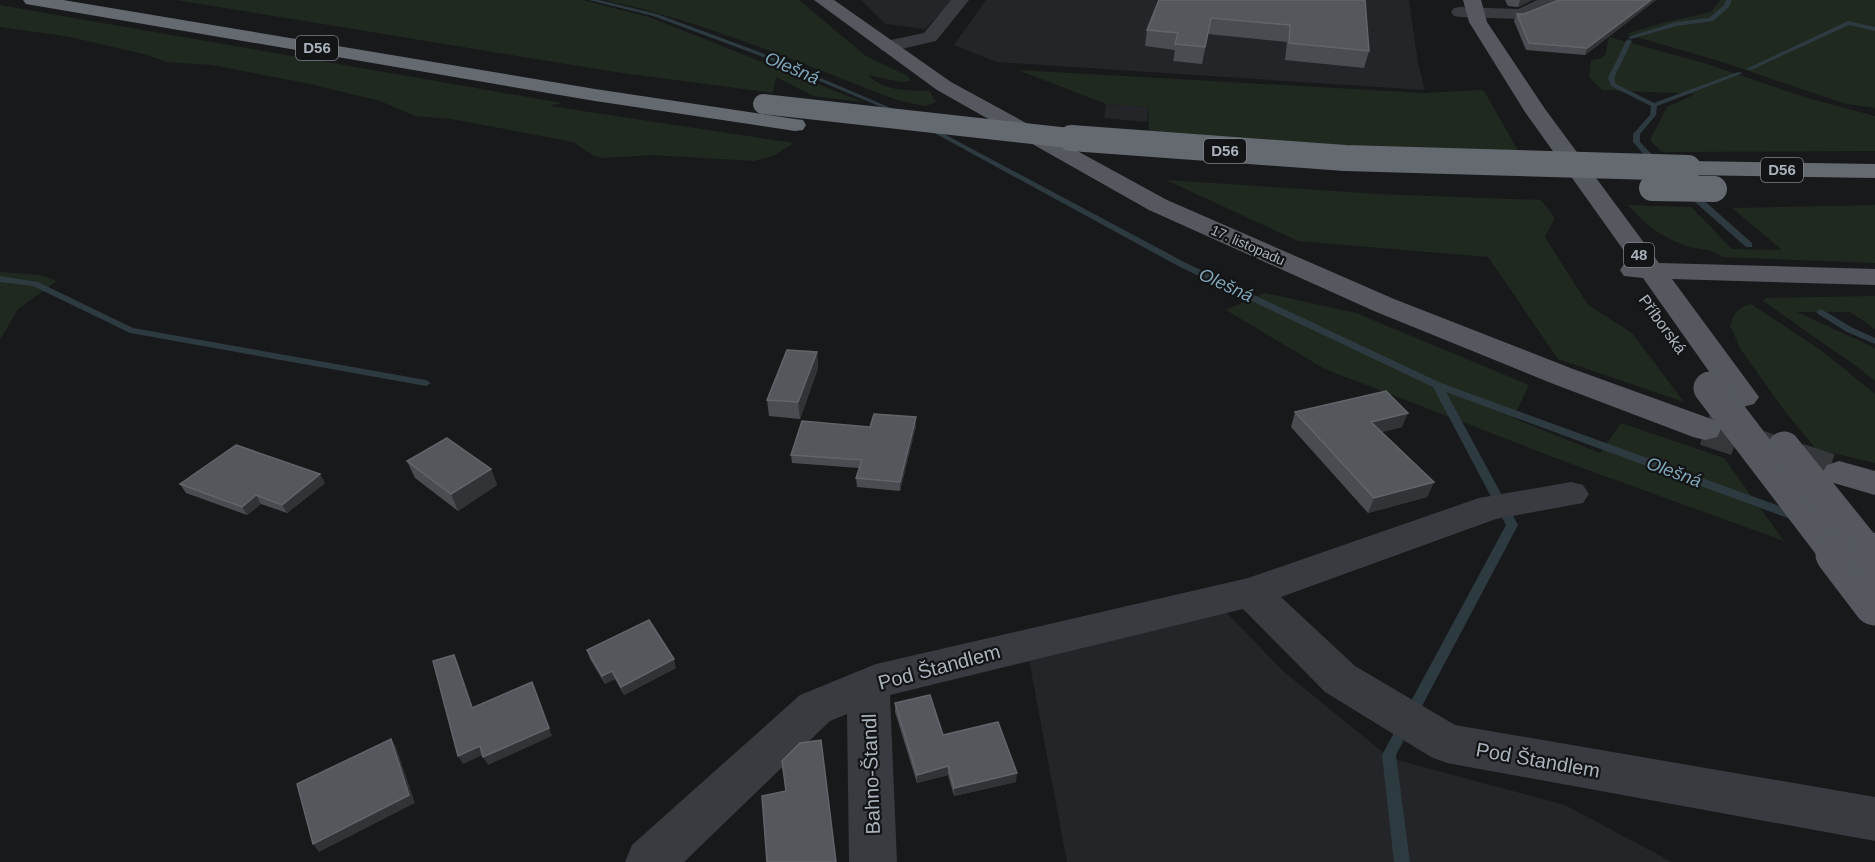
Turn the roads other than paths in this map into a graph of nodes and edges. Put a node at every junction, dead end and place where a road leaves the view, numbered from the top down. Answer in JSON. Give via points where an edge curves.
{"nodes":[{"id":1,"x":32,"y":0,"type":"edge"},
{"id":2,"x":119,"y":0,"type":"edge"},
{"id":3,"x":823,"y":0,"type":"edge"},
{"id":4,"x":960,"y":0,"type":"edge"},
{"id":5,"x":1551,"y":0,"type":"edge"},
{"id":6,"x":1465,"y":6,"type":"edge"},
{"id":7,"x":888,"y":46,"type":"junction"},
{"id":8,"x":1875,"y":171,"type":"edge"},
{"id":9,"x":1458,"y":183,"type":"dead end"},
{"id":10,"x":1875,"y":191,"type":"edge"},
{"id":11,"x":1573,"y":200,"type":"junction"},
{"id":12,"x":1623,"y":270,"type":"junction"},
{"id":13,"x":1650,"y":271,"type":"junction"},
{"id":14,"x":1875,"y":277,"type":"edge"},
{"id":15,"x":1705,"y":429,"type":"tunnel mouth"},
{"id":16,"x":1839,"y":473,"type":"tunnel mouth"},
{"id":17,"x":1875,"y":483,"type":"edge"},
{"id":18,"x":1571,"y":494,"type":"dead end"},
{"id":19,"x":1875,"y":561,"type":"edge"},
{"id":20,"x":1251,"y":592,"type":"junction"},
{"id":21,"x":1875,"y":604,"type":"edge"},
{"id":22,"x":868,"y":686,"type":"junction"},
{"id":23,"x":1875,"y":819,"type":"edge"},
{"id":24,"x":649,"y":862,"type":"edge"},
{"id":25,"x":873,"y":862,"type":"edge"}],
"edges":[{"from":1,"to":9,"type":"highway","number":"D56","via":[[795,125],[1136,163]]},
{"from":2,"to":8,"type":"highway","number":"D56","bridge":true,"via":[[763,104],[1052,136],[1479,164]]},
{"from":3,"to":7,"type":"main road","name":"17. listopadu"},
{"from":4,"to":7,"type":"street","via":[[930,37]]},
{"from":5,"to":6,"type":"street","via":[[1521,14]]},
{"from":6,"to":11,"type":"main road","name":"Příborská","number":"48","via":[[1512,109]]},
{"from":6,"to":13,"type":"main road","name":"Příborská","number":"48"},
{"from":7,"to":15,"type":"main road","name":"17. listopadu","via":[[944,86],[1158,205],[1384,305]]},
{"from":10,"to":11,"type":"highway","number":"D56","bridge":true,"via":[[1714,189]]},
{"from":11,"to":12,"type":"main road","name":"Příborská","number":"48"},
{"from":12,"to":13,"type":"main road"},
{"from":12,"to":21,"type":"main road","name":"Příborská","number":"48","bridge":true},
{"from":13,"to":14,"type":"main road"},
{"from":13,"to":19,"type":"main road","name":"Příborská","number":"48","bridge":true,"via":[[1743,398]]},
{"from":16,"to":17,"type":"main road"},
{"from":18,"to":20,"type":"street","name":"Pod Štandlem","via":[[1492,507]]},
{"from":20,"to":22,"type":"street","name":"Pod Štandlem","via":[[891,676]]},
{"from":20,"to":23,"type":"street","name":"Pod Štandlem","via":[[1340,679],[1447,743]]},
{"from":22,"to":24,"type":"street","name":"Pod Štandlem","via":[[815,708]]},
{"from":22,"to":25,"type":"street","name":"Bahno-Štandl"}]}
